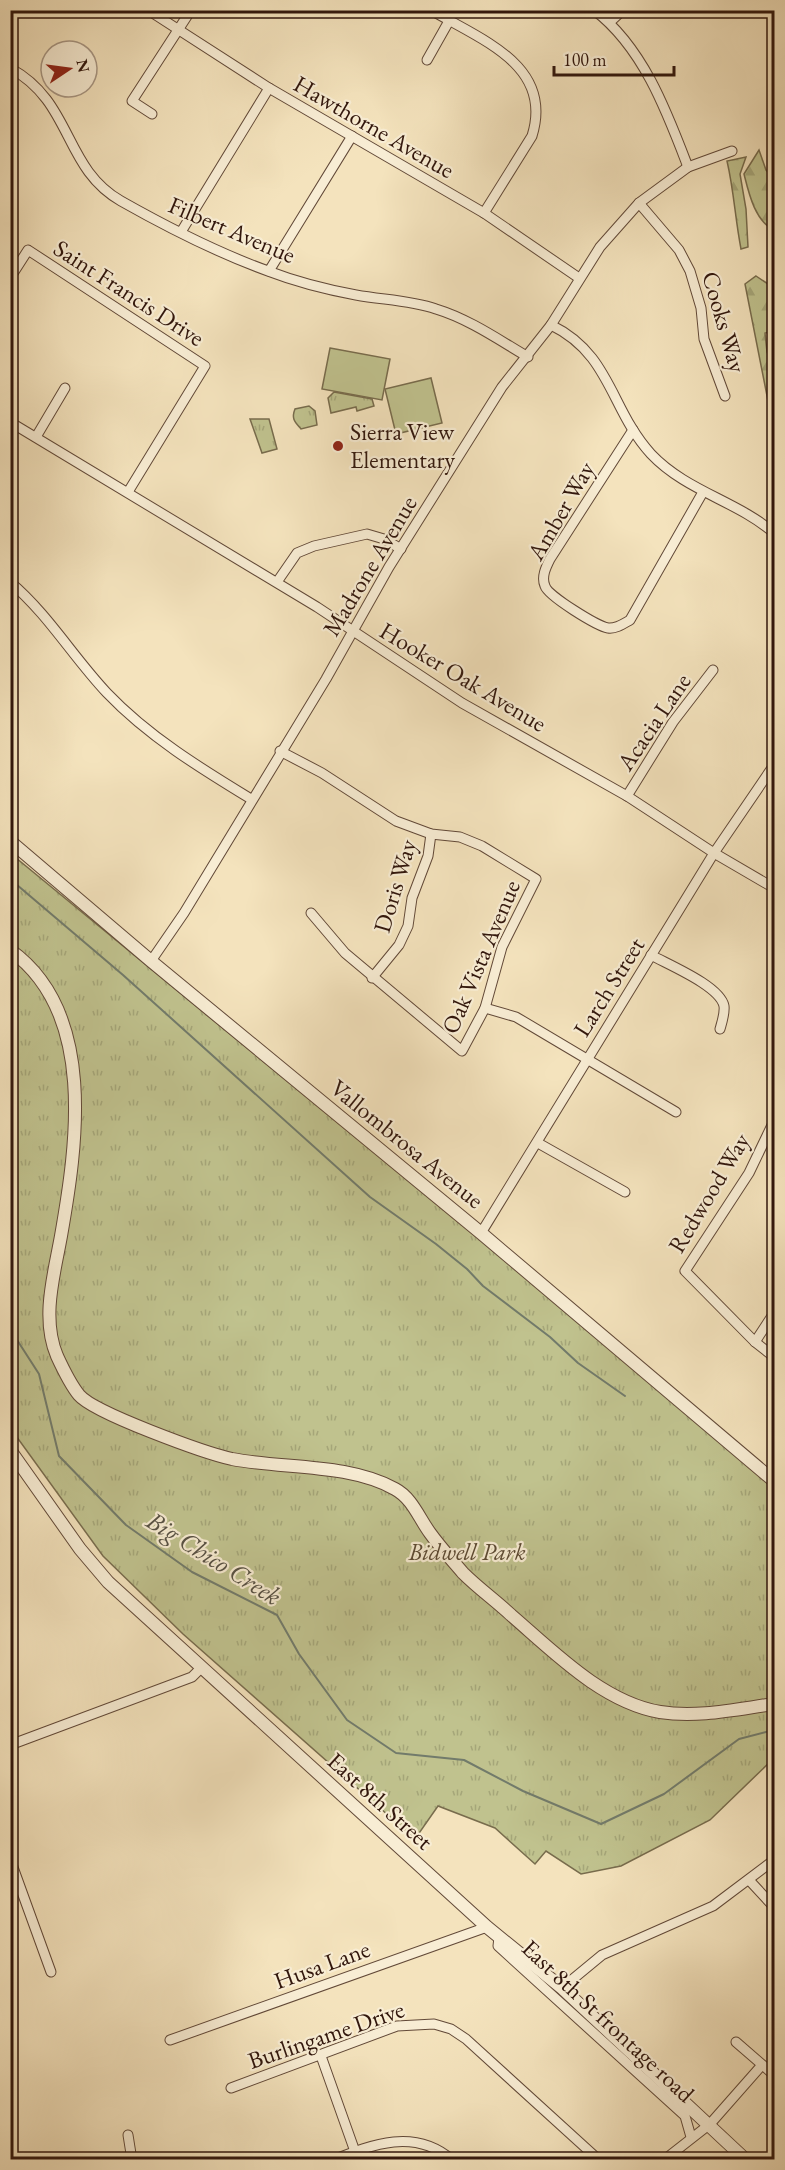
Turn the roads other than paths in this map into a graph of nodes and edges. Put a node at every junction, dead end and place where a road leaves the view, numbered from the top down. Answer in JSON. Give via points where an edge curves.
{"nodes":[{"id":1,"x":148,"y":10,"type":"edge"},
{"id":2,"x":191,"y":10,"type":"edge"},
{"id":3,"x":431,"y":10,"type":"edge"},
{"id":4,"x":594,"y":10,"type":"edge"},
{"id":5,"x":623,"y":10,"type":"edge"},
{"id":6,"x":448,"y":21,"type":"junction"},
{"id":7,"x":610,"y":22,"type":"junction"},
{"id":8,"x":179,"y":30,"type":"junction"},
{"id":9,"x":427,"y":60,"type":"dead end"},
{"id":10,"x":11,"y":68,"type":"edge"},
{"id":11,"x":269,"y":88,"type":"junction"},
{"id":12,"x":152,"y":114,"type":"dead end"},
{"id":13,"x":352,"y":136,"type":"junction"},
{"id":14,"x":732,"y":151,"type":"dead end"},
{"id":15,"x":688,"y":167,"type":"junction"},
{"id":16,"x":639,"y":203,"type":"junction"},
{"id":17,"x":484,"y":213,"type":"junction"},
{"id":18,"x":181,"y":232,"type":"junction"},
{"id":19,"x":269,"y":271,"type":"junction"},
{"id":20,"x":10,"y":278,"type":"edge"},
{"id":21,"x":579,"y":278,"type":"junction"},
{"id":22,"x":551,"y":325,"type":"junction"},
{"id":23,"x":528,"y":357,"type":"junction"},
{"id":24,"x":65,"y":388,"type":"dead end"},
{"id":25,"x":725,"y":396,"type":"dead end"},
{"id":26,"x":10,"y":422,"type":"edge"},
{"id":27,"x":633,"y":430,"type":"junction"},
{"id":28,"x":36,"y":437,"type":"junction"},
{"id":29,"x":128,"y":492,"type":"junction"},
{"id":30,"x":703,"y":492,"type":"junction"},
{"id":31,"x":774,"y":533,"type":"edge"},
{"id":32,"x":401,"y":549,"type":"junction"},
{"id":33,"x":10,"y":582,"type":"edge"},
{"id":34,"x":277,"y":582,"type":"junction"},
{"id":35,"x":353,"y":632,"type":"junction"},
{"id":36,"x":713,"y":670,"type":"dead end"},
{"id":37,"x":280,"y":751,"type":"junction"},
{"id":38,"x":774,"y":765,"type":"edge"},
{"id":39,"x":627,"y":796,"type":"junction"},
{"id":40,"x":251,"y":799,"type":"junction"},
{"id":41,"x":431,"y":834,"type":"junction"},
{"id":42,"x":10,"y":841,"type":"edge"},
{"id":43,"x":714,"y":853,"type":"junction"},
{"id":44,"x":774,"y":888,"type":"edge"},
{"id":45,"x":311,"y":913,"type":"dead end"},
{"id":46,"x":10,"y":950,"type":"edge"},
{"id":47,"x":651,"y":955,"type":"junction"},
{"id":48,"x":151,"y":961,"type":"junction"},
{"id":49,"x":372,"y":978,"type":"junction"},
{"id":50,"x":484,"y":1008,"type":"junction"},
{"id":51,"x":720,"y":1029,"type":"dead end"},
{"id":52,"x":586,"y":1061,"type":"junction"},
{"id":53,"x":676,"y":1112,"type":"dead end"},
{"id":54,"x":774,"y":1122,"type":"edge"},
{"id":55,"x":538,"y":1143,"type":"junction"},
{"id":56,"x":625,"y":1192,"type":"dead end"},
{"id":57,"x":481,"y":1233,"type":"junction"},
{"id":58,"x":774,"y":1313,"type":"edge"},
{"id":59,"x":755,"y":1342,"type":"junction"},
{"id":60,"x":774,"y":1357,"type":"edge"},
{"id":61,"x":10,"y":1450,"type":"edge"},
{"id":62,"x":774,"y":1481,"type":"edge"},
{"id":63,"x":202,"y":1667,"type":"junction"},
{"id":64,"x":774,"y":1704,"type":"edge"},
{"id":65,"x":10,"y":1744,"type":"edge"},
{"id":66,"x":10,"y":1859,"type":"edge"},
{"id":67,"x":774,"y":1860,"type":"edge"},
{"id":68,"x":749,"y":1880,"type":"junction"},
{"id":69,"x":774,"y":1907,"type":"edge"},
{"id":70,"x":487,"y":1927,"type":"junction"},
{"id":71,"x":499,"y":1936,"type":"junction"},
{"id":72,"x":51,"y":1972,"type":"dead end"},
{"id":73,"x":562,"y":1988,"type":"junction"},
{"id":74,"x":170,"y":2040,"type":"dead end"},
{"id":75,"x":736,"y":2042,"type":"dead end"},
{"id":76,"x":321,"y":2056,"type":"junction"},
{"id":77,"x":762,"y":2065,"type":"junction"},
{"id":78,"x":774,"y":2075,"type":"edge"},
{"id":79,"x":231,"y":2088,"type":"dead end"},
{"id":80,"x":710,"y":2124,"type":"junction"},
{"id":81,"x":128,"y":2135,"type":"dead end"},
{"id":82,"x":690,"y":2137,"type":"junction"},
{"id":83,"x":10,"y":2155,"type":"edge"},
{"id":84,"x":357,"y":2155,"type":"edge"},
{"id":85,"x":22,"y":2159,"type":"edge"},
{"id":86,"x":132,"y":2160,"type":"edge"},
{"id":87,"x":333,"y":2160,"type":"edge"},
{"id":88,"x":452,"y":2160,"type":"edge"},
{"id":89,"x":599,"y":2160,"type":"edge"},
{"id":90,"x":664,"y":2160,"type":"edge"},
{"id":91,"x":746,"y":2160,"type":"edge"}],
"edges":[{"from":1,"to":8,"type":"street","name":"Hawthorne Avenue"},
{"from":2,"to":8,"type":"street"},
{"from":3,"to":6,"type":"street"},
{"from":4,"to":7,"type":"street"},
{"from":5,"to":7,"type":"street"},
{"from":6,"to":9,"type":"street"},
{"from":6,"to":17,"type":"street","via":[[511,58],[535,93],[537,122],[532,136]]},
{"from":7,"to":15,"type":"street","via":[[649,78]]},
{"from":8,"to":11,"type":"street","name":"Hawthorne Avenue"},
{"from":8,"to":12,"type":"street","via":[[132,101]]},
{"from":10,"to":18,"type":"street","name":"Filbert Avenue","via":[[46,96],[88,173],[100,187]]},
{"from":11,"to":13,"type":"street","name":"Hawthorne Avenue"},
{"from":11,"to":18,"type":"street"},
{"from":13,"to":17,"type":"street","name":"Hawthorne Avenue"},
{"from":13,"to":19,"type":"street"},
{"from":14,"to":15,"type":"street","name":"Madrone Avenue"},
{"from":15,"to":16,"type":"street","name":"Madrone Avenue"},
{"from":16,"to":21,"type":"street","name":"Madrone Avenue"},
{"from":16,"to":25,"type":"street","name":"Cooks Way","via":[[679,250],[690,270],[701,308],[704,339]]},
{"from":17,"to":21,"type":"street","name":"Hawthorne Avenue"},
{"from":18,"to":19,"type":"street","name":"Filbert Avenue"},
{"from":19,"to":23,"type":"street","name":"Filbert Avenue","via":[[355,295],[409,301],[437,309]]},
{"from":20,"to":29,"type":"street","name":"Saint Francis Drive","via":[[28,250],[205,366]]},
{"from":21,"to":22,"type":"street","name":"Madrone Avenue"},
{"from":22,"to":23,"type":"street","name":"Madrone Avenue"},
{"from":22,"to":27,"type":"street","via":[[589,351]]},
{"from":23,"to":32,"type":"street","name":"Madrone Avenue","via":[[502,387]]},
{"from":24,"to":28,"type":"street"},
{"from":26,"to":28,"type":"street","name":"Hooker Oak Avenue"},
{"from":27,"to":30,"type":"street","via":[[665,467]]},
{"from":27,"to":30,"type":"street","name":"Amber Way","via":[[550,559],[544,586],[551,596],[604,628],[630,620]]},
{"from":28,"to":29,"type":"street","name":"Hooker Oak Avenue"},
{"from":29,"to":34,"type":"street","name":"Hooker Oak Avenue"},
{"from":30,"to":31,"type":"street","via":[[732,504]]},
{"from":32,"to":34,"type":"street","via":[[367,534],[314,546],[297,552]]},
{"from":32,"to":35,"type":"street","name":"Madrone Avenue"},
{"from":33,"to":40,"type":"street","via":[[44,615],[107,693],[175,751]]},
{"from":34,"to":35,"type":"street","name":"Hooker Oak Avenue"},
{"from":35,"to":37,"type":"street","name":"Madrone Avenue"},
{"from":35,"to":39,"type":"street","name":"Hooker Oak Avenue","via":[[462,703]]},
{"from":36,"to":39,"type":"street","name":"Acacia Lane","via":[[673,722]]},
{"from":37,"to":40,"type":"street","name":"Madrone Avenue"},
{"from":37,"to":41,"type":"street","name":"Oak Vista Avenue","via":[[322,772],[396,821]]},
{"from":38,"to":43,"type":"street","name":"Larch Street"},
{"from":39,"to":43,"type":"street","name":"Hooker Oak Avenue"},
{"from":40,"to":48,"type":"street","name":"Madrone Avenue"},
{"from":41,"to":49,"type":"street","name":"Doris Way","via":[[408,926],[399,945]]},
{"from":41,"to":50,"type":"street","name":"Oak Vista Avenue","via":[[460,837],[482,846],[536,879],[502,947]]},
{"from":42,"to":48,"type":"street","name":"Vallombrosa Avenue"},
{"from":43,"to":44,"type":"street","name":"Hooker Oak Avenue"},
{"from":43,"to":47,"type":"street","name":"Larch Street"},
{"from":45,"to":49,"type":"street"},
{"from":46,"to":64,"type":"street","via":[[27,961],[54,998],[70,1053],[74,1090],[71,1170],[48,1318],[57,1354],[80,1398],[141,1429],[230,1458],[323,1470],[374,1480],[397,1490],[411,1502],[430,1533],[464,1574],[567,1663],[615,1695],[657,1711],[698,1715]]},
{"from":47,"to":51,"type":"street","via":[[719,995],[724,1006]]},
{"from":47,"to":52,"type":"street","name":"Larch Street"},
{"from":48,"to":57,"type":"street","name":"Vallombrosa Avenue"},
{"from":49,"to":50,"type":"street","name":"Oak Vista Avenue","via":[[462,1051]]},
{"from":50,"to":52,"type":"street","via":[[516,1017]]},
{"from":52,"to":53,"type":"street"},
{"from":52,"to":55,"type":"street","name":"Larch Street"},
{"from":54,"to":59,"type":"street","name":"Redwood Way","via":[[749,1173],[685,1271]]},
{"from":55,"to":56,"type":"street"},
{"from":55,"to":57,"type":"street","name":"Larch Street"},
{"from":57,"to":62,"type":"street","name":"Vallombrosa Avenue"},
{"from":58,"to":59,"type":"street"},
{"from":59,"to":60,"type":"street","name":"Redwood Way"},
{"from":61,"to":63,"type":"street","name":"East 8th Street","via":[[108,1582]]},
{"from":63,"to":65,"type":"street","via":[[192,1677]]},
{"from":63,"to":70,"type":"street","name":"East 8th Street"},
{"from":66,"to":72,"type":"street"},
{"from":67,"to":68,"type":"street"},
{"from":68,"to":69,"type":"street"},
{"from":68,"to":73,"type":"street","via":[[696,1914],[602,1955]]},
{"from":70,"to":71,"type":"street","name":"East 8th Street"},
{"from":70,"to":74,"type":"street","name":"Husa Lane"},
{"from":71,"to":73,"type":"street","name":"East 8th Street"},
{"from":71,"to":82,"type":"street","name":"East 8th St frontage road","via":[[498,1946],[685,2116]]},
{"from":73,"to":80,"type":"street","name":"East 8th Street"},
{"from":75,"to":77,"type":"street"},
{"from":76,"to":79,"type":"street","name":"Burlingame Drive"},
{"from":76,"to":84,"type":"street"},
{"from":76,"to":89,"type":"street","name":"Burlingame Drive","via":[[397,2026],[434,2024],[451,2029],[482,2052]]},
{"from":77,"to":78,"type":"street"},
{"from":77,"to":80,"type":"street"},
{"from":80,"to":82,"type":"street"},
{"from":80,"to":91,"type":"street","name":"East 8th Street"},
{"from":81,"to":86,"type":"street"},
{"from":82,"to":90,"type":"street"},
{"from":83,"to":85,"type":"street"},
{"from":84,"to":87,"type":"street"},
{"from":84,"to":88,"type":"street","via":[[402,2140],[431,2146]]}]}
